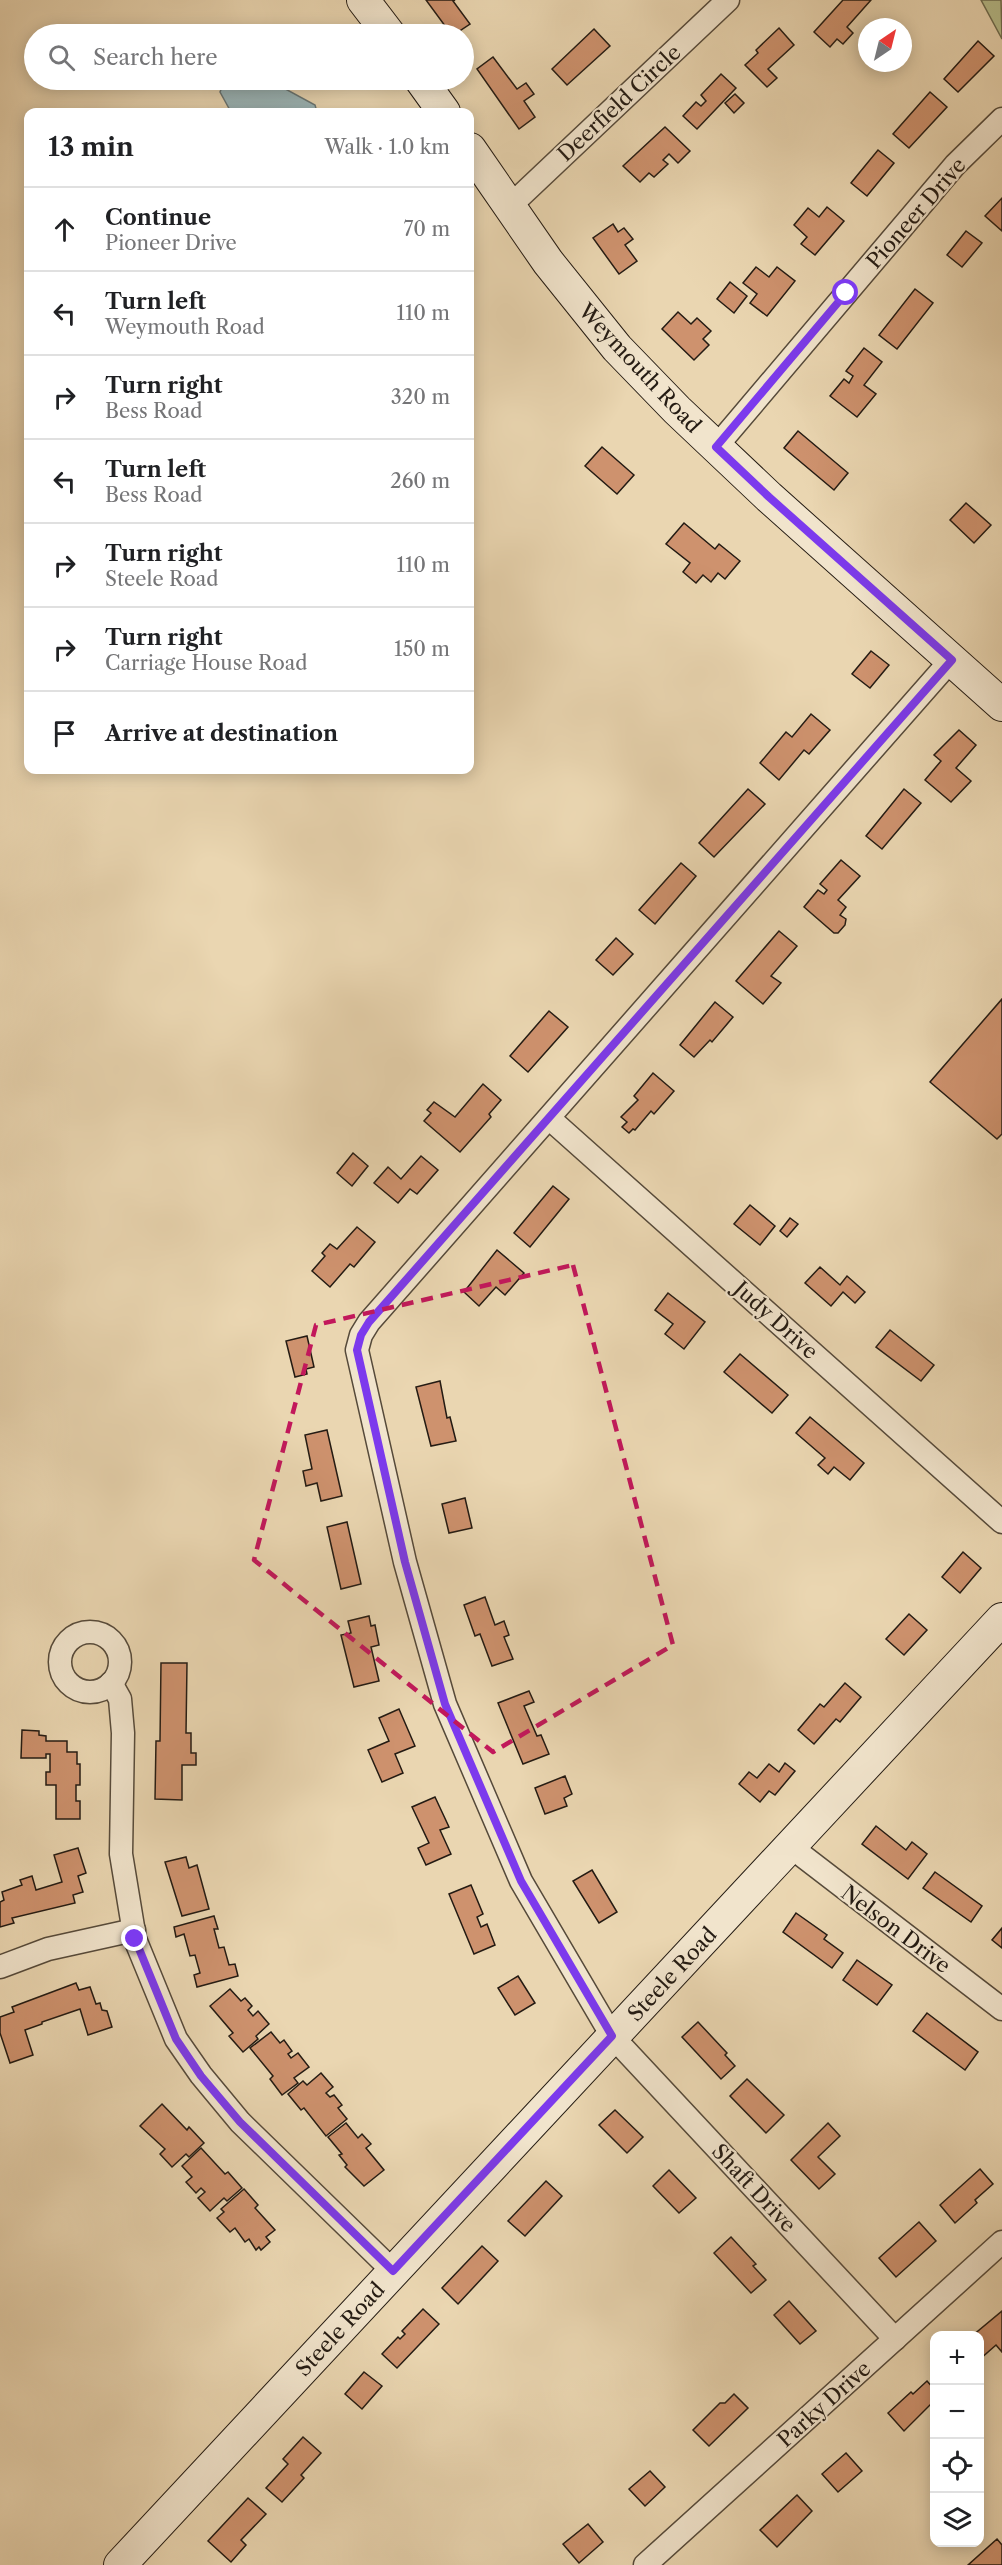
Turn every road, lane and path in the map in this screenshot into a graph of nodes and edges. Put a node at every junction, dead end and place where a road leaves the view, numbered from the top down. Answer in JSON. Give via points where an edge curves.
{"nodes":[{"id":1,"x":363,"y":0,"type":"edge"},
{"id":2,"x":728,"y":0,"type":"edge"},
{"id":3,"x":381,"y":24,"type":"edge"},
{"id":4,"x":428,"y":90,"type":"edge"},
{"id":5,"x":441,"y":108,"type":"edge"},
{"id":6,"x":1002,"y":119,"type":"edge"},
{"id":7,"x":474,"y":155,"type":"edge"},
{"id":8,"x":510,"y":206,"type":"junction"},
{"id":9,"x":716,"y":447,"type":"junction"},
{"id":10,"x":952,"y":660,"type":"junction"},
{"id":11,"x":1002,"y":705,"type":"edge"},
{"id":12,"x":550,"y":1119,"type":"junction"},
{"id":13,"x":1002,"y":1522,"type":"edge"},
{"id":14,"x":1002,"y":1619,"type":"edge"},
{"id":15,"x":111,"y":1683,"type":"dead end"},
{"id":16,"x":791,"y":1848,"type":"junction"},
{"id":17,"x":134,"y":1930,"type":"junction"},
{"id":18,"x":0,"y":1967,"type":"edge"},
{"id":19,"x":1002,"y":2009,"type":"edge"},
{"id":20,"x":612,"y":2036,"type":"junction"},
{"id":21,"x":1002,"y":2242,"type":"edge"},
{"id":22,"x":393,"y":2271,"type":"junction"},
{"id":23,"x":896,"y":2339,"type":"junction"},
{"id":24,"x":120,"y":2565,"type":"edge"},
{"id":25,"x":645,"y":2565,"type":"edge"}],
"edges":[{"from":1,"to":3,"type":"street"},
{"from":2,"to":8,"type":"street","name":"Deerfield Circle"},
{"from":4,"to":5,"type":"street"},
{"from":6,"to":9,"type":"street","name":"Pioneer Drive","via":[[955,165]]},
{"from":7,"to":8,"type":"street","name":"Weymouth Road"},
{"from":8,"to":9,"type":"street","name":"Weymouth Road","via":[[582,308],[651,384]]},
{"from":9,"to":10,"type":"street","name":"Weymouth Road"},
{"from":10,"to":11,"type":"street","name":"Weymouth Road"},
{"from":10,"to":12,"type":"street","name":"Shaft Drive"},
{"from":12,"to":13,"type":"street","name":"Judy Drive"},
{"from":12,"to":20,"type":"street","name":"Shaft Drive","via":[[369,1322],[357,1350],[405,1562],[445,1704],[521,1881]]},
{"from":14,"to":16,"type":"street","name":"Steele Road"},
{"from":15,"to":17,"type":"street","via":[[120,1699],[121,1854]]},
{"from":16,"to":19,"type":"street","name":"Nelson Drive"},
{"from":16,"to":20,"type":"street","name":"Steele Road"},
{"from":17,"to":18,"type":"street","via":[[48,1949]]},
{"from":17,"to":22,"type":"street","via":[[176,2039],[201,2076],[240,2122]]},
{"from":20,"to":22,"type":"street","name":"Steele Road"},
{"from":20,"to":23,"type":"street","name":"Shaft Drive"},
{"from":21,"to":23,"type":"street","name":"Parky Drive"},
{"from":22,"to":24,"type":"street","name":"Steele Road"},
{"from":23,"to":25,"type":"street","name":"Parky Drive"}]}
